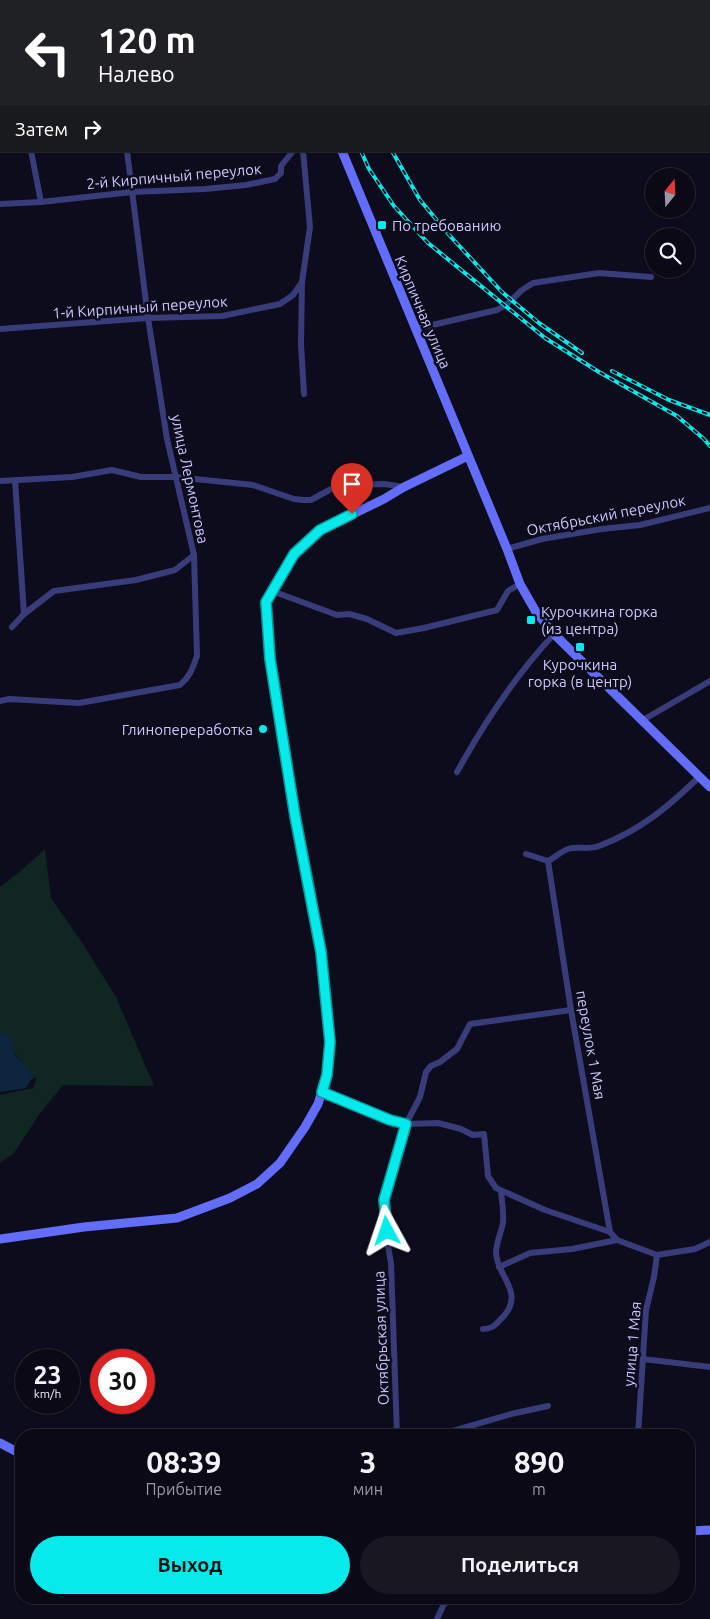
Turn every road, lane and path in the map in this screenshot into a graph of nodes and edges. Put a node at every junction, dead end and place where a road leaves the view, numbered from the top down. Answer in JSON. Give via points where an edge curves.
{"nodes":[{"id":1,"x":31,"y":152,"type":"edge"},
{"id":2,"x":127,"y":152,"type":"edge"},
{"id":3,"x":292,"y":152,"type":"edge"},
{"id":4,"x":303,"y":152,"type":"edge"},
{"id":5,"x":342,"y":152,"type":"edge"},
{"id":6,"x":132,"y":192,"type":"junction"},
{"id":7,"x":41,"y":202,"type":"junction"},
{"id":8,"x":0,"y":204,"type":"edge"},
{"id":9,"x":645,"y":277,"type":"edge"},
{"id":10,"x":302,"y":282,"type":"junction"},
{"id":11,"x":148,"y":318,"type":"junction"},
{"id":12,"x":0,"y":329,"type":"edge"},
{"id":13,"x":415,"y":329,"type":"junction"},
{"id":14,"x":304,"y":394,"type":"dead end"},
{"id":15,"x":468,"y":456,"type":"junction"},
{"id":16,"x":176,"y":477,"type":"junction"},
{"id":17,"x":15,"y":480,"type":"junction"},
{"id":18,"x":0,"y":481,"type":"edge"},
{"id":19,"x":404,"y":487,"type":"junction"},
{"id":20,"x":710,"y":508,"type":"edge"},
{"id":21,"x":507,"y":549,"type":"junction"},
{"id":22,"x":194,"y":555,"type":"junction"},
{"id":23,"x":520,"y":584,"type":"junction"},
{"id":24,"x":272,"y":591,"type":"junction"},
{"id":25,"x":24,"y":614,"type":"junction"},
{"id":26,"x":12,"y":627,"type":"dead end"},
{"id":27,"x":554,"y":634,"type":"junction"},
{"id":28,"x":710,"y":681,"type":"edge"},
{"id":29,"x":0,"y":701,"type":"edge"},
{"id":30,"x":643,"y":720,"type":"junction"},
{"id":31,"x":458,"y":772,"type":"dead end"},
{"id":32,"x":699,"y":776,"type":"junction"},
{"id":33,"x":710,"y":787,"type":"edge"},
{"id":34,"x":526,"y":854,"type":"dead end"},
{"id":35,"x":548,"y":861,"type":"junction"},
{"id":36,"x":571,"y":1010,"type":"junction"},
{"id":37,"x":322,"y":1092,"type":"junction"},
{"id":38,"x":406,"y":1124,"type":"junction"},
{"id":39,"x":502,"y":1192,"type":"junction"},
{"id":40,"x":610,"y":1232,"type":"junction"},
{"id":41,"x":0,"y":1239,"type":"edge"},
{"id":42,"x":617,"y":1240,"type":"junction"},
{"id":43,"x":710,"y":1242,"type":"edge"},
{"id":44,"x":657,"y":1255,"type":"junction"},
{"id":45,"x":499,"y":1267,"type":"junction"},
{"id":46,"x":483,"y":1329,"type":"dead end"},
{"id":47,"x":643,"y":1359,"type":"junction"},
{"id":48,"x":710,"y":1367,"type":"edge"},
{"id":49,"x":548,"y":1406,"type":"dead end"},
{"id":50,"x":397,"y":1429,"type":"edge"},
{"id":51,"x":459,"y":1429,"type":"edge"},
{"id":52,"x":638,"y":1429,"type":"edge"},
{"id":53,"x":0,"y":1443,"type":"edge"},
{"id":54,"x":15,"y":1451,"type":"edge"},
{"id":55,"x":695,"y":1531,"type":"edge"},
{"id":56,"x":708,"y":1532,"type":"edge"},
{"id":57,"x":444,"y":1604,"type":"edge"},
{"id":58,"x":437,"y":1619,"type":"edge"}],
"edges":[{"from":1,"to":7,"type":"street"},
{"from":2,"to":6,"type":"street","name":"улица Лермонтова"},
{"from":3,"to":6,"type":"street","name":"2-й Кирпичный переулок","via":[[275,179],[205,189]]},
{"from":4,"to":10,"type":"street","via":[[310,227]]},
{"from":5,"to":13,"type":"street","name":"Кирпичная улица"},
{"from":6,"to":7,"type":"street","name":"2-й Кирпичный переулок"},
{"from":6,"to":11,"type":"street","name":"улица Лермонтова"},
{"from":7,"to":8,"type":"street","name":"2-й Кирпичный переулок"},
{"from":9,"to":13,"type":"street","via":[[599,273],[533,283],[497,310]]},
{"from":10,"to":11,"type":"street","name":"1-й Кирпичный переулок","via":[[293,295],[280,304],[222,316]]},
{"from":10,"to":14,"type":"street"},
{"from":11,"to":12,"type":"street","name":"1-й Кирпичный переулок"},
{"from":11,"to":16,"type":"street","name":"улица Лермонтова"},
{"from":13,"to":15,"type":"street","name":"Кирпичная улица"},
{"from":15,"to":19,"type":"street"},
{"from":15,"to":21,"type":"street","name":"Кирпичная улица"},
{"from":16,"to":17,"type":"street","via":[[141,476],[112,470],[72,477]]},
{"from":16,"to":19,"type":"street","via":[[253,485],[303,500],[350,485]]},
{"from":16,"to":22,"type":"street","name":"улица Лермонтова"},
{"from":17,"to":18,"type":"street"},
{"from":17,"to":25,"type":"street"},
{"from":19,"to":24,"type":"street","via":[[320,530],[294,554]]},
{"from":20,"to":21,"type":"street","name":"Октябрьский переулок","via":[[640,525],[542,539]]},
{"from":21,"to":23,"type":"street","name":"Кирпичная улица"},
{"from":22,"to":25,"type":"street","via":[[175,570],[136,580],[54,591]]},
{"from":22,"to":29,"type":"street","name":"улица Лермонтова","via":[[197,656],[193,670],[180,685],[79,703],[9,698]]},
{"from":23,"to":24,"type":"street","via":[[508,591],[497,610],[396,633],[367,619],[337,614]]},
{"from":23,"to":27,"type":"street","name":"Кирпичная улица","via":[[536,612]]},
{"from":24,"to":37,"type":"street","via":[[266,602],[270,659],[321,952],[330,1042]]},
{"from":25,"to":26,"type":"street"},
{"from":27,"to":30,"type":"street","name":"Кирпичная улица"},
{"from":27,"to":31,"type":"street","via":[[506,692]]},
{"from":28,"to":30,"type":"street"},
{"from":30,"to":32,"type":"street","name":"Кирпичная улица"},
{"from":32,"to":33,"type":"street","name":"Кирпичная улица"},
{"from":32,"to":35,"type":"street","via":[[646,824],[596,848],[568,849]]},
{"from":34,"to":35,"type":"street"},
{"from":35,"to":36,"type":"street","name":"переулок 1 Мая"},
{"from":36,"to":38,"type":"street","name":"Октябрьская улица","via":[[470,1024],[457,1050],[426,1072],[420,1097]]},
{"from":36,"to":40,"type":"street","name":"переулок 1 Мая"},
{"from":37,"to":38,"type":"street"},
{"from":37,"to":41,"type":"street","via":[[306,1127],[280,1163],[257,1184],[230,1198],[177,1218]]},
{"from":38,"to":39,"type":"street","via":[[438,1123],[473,1135],[484,1134],[486,1167],[492,1183]]},
{"from":38,"to":50,"type":"street","name":"Октябрьская улица","via":[[384,1200],[391,1263]]},
{"from":39,"to":40,"type":"street"},
{"from":39,"to":45,"type":"street","via":[[503,1220],[496,1251]]},
{"from":40,"to":42,"type":"street"},
{"from":42,"to":44,"type":"street"},
{"from":42,"to":45,"type":"street","via":[[530,1253]]},
{"from":43,"to":44,"type":"street","via":[[695,1249]]},
{"from":44,"to":47,"type":"street","name":"улица 1 Мая","via":[[646,1310]]},
{"from":45,"to":46,"type":"street","via":[[510,1287],[511,1300],[507,1313],[493,1327]]},
{"from":47,"to":48,"type":"street"},
{"from":47,"to":52,"type":"street","name":"улица 1 Мая"},
{"from":49,"to":51,"type":"street"},
{"from":53,"to":54,"type":"street"},
{"from":55,"to":56,"type":"street"},
{"from":57,"to":58,"type":"street"}]}
